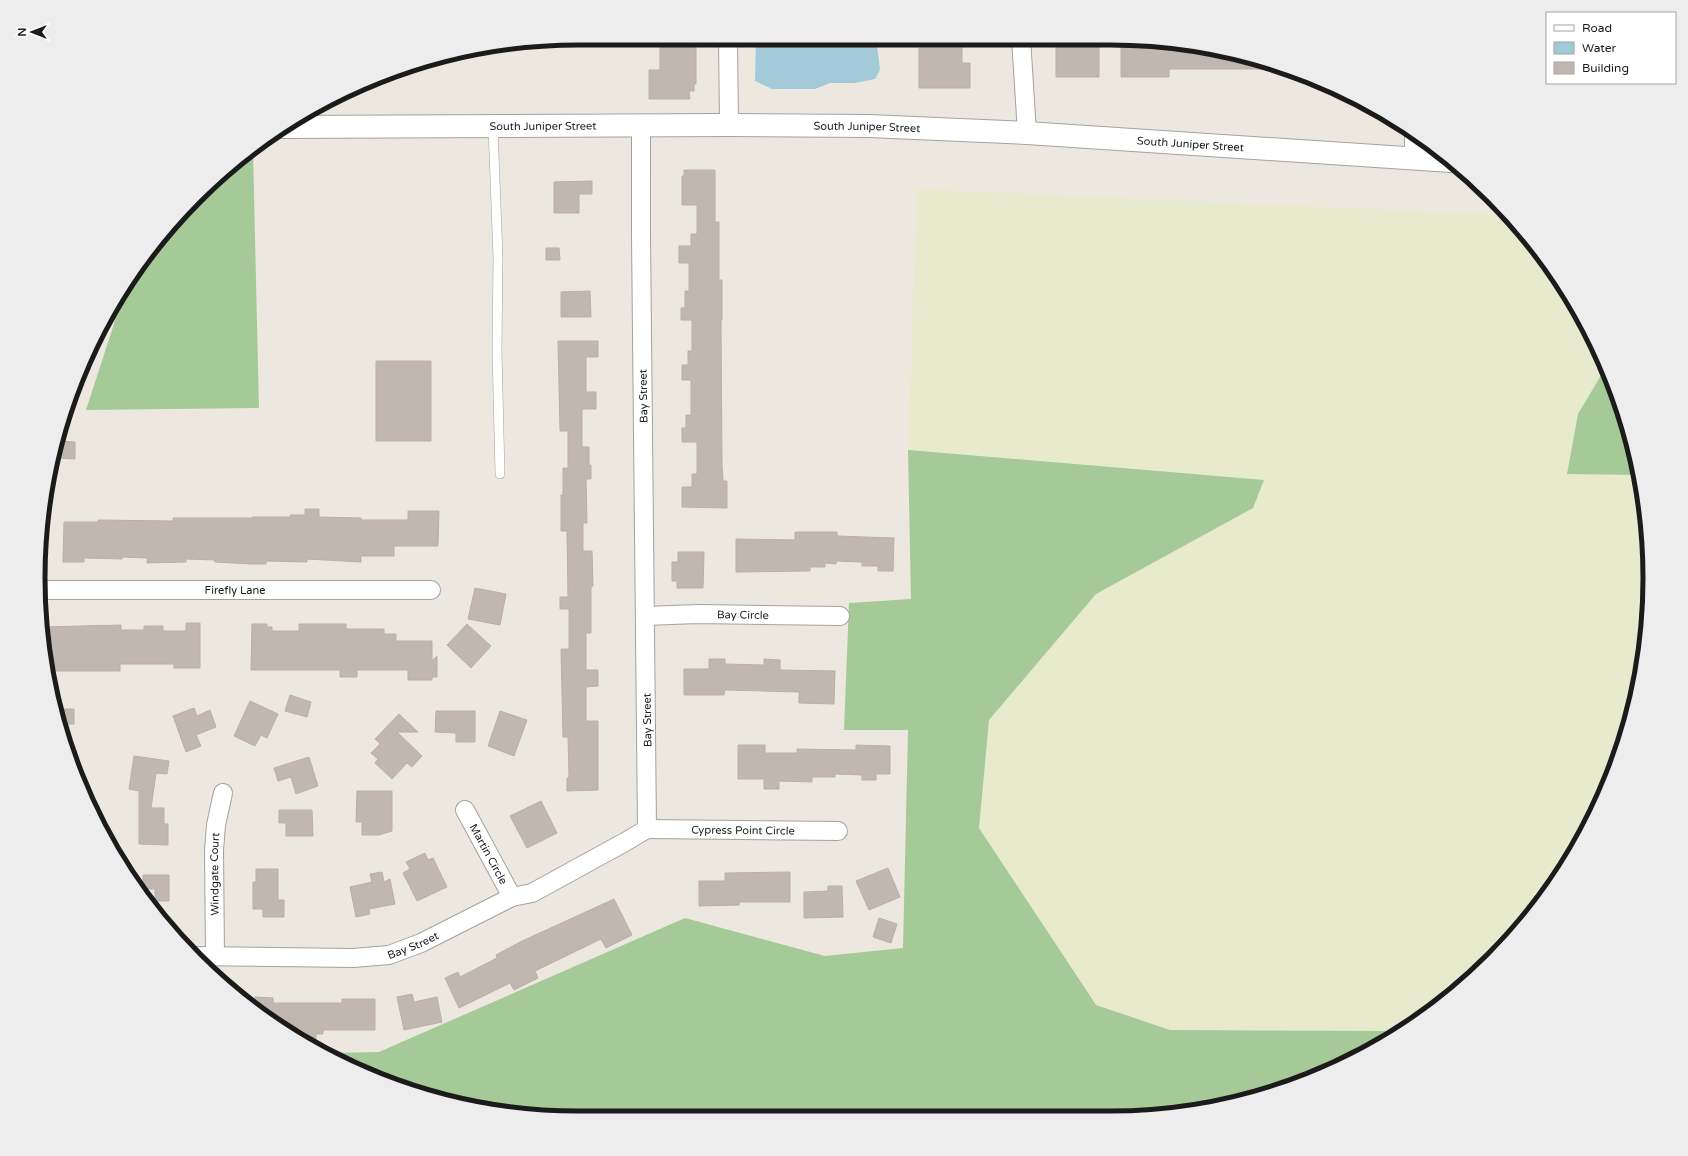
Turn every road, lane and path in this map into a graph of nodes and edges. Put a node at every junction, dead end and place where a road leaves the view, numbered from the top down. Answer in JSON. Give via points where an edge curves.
{"nodes":[{"id":1,"x":728,"y":45,"type":"edge"},
{"id":2,"x":1021,"y":45,"type":"edge"},
{"id":3,"x":729,"y":125,"type":"junction"},
{"id":4,"x":641,"y":126,"type":"junction"},
{"id":5,"x":294,"y":127,"type":"edge"},
{"id":6,"x":492,"y":127,"type":"junction"},
{"id":7,"x":1027,"y":133,"type":"junction"},
{"id":8,"x":1414,"y":141,"type":"edge"},
{"id":9,"x":1414,"y":158,"type":"junction"},
{"id":10,"x":1440,"y":160,"type":"edge"},
{"id":11,"x":500,"y":474,"type":"dead end"},
{"id":12,"x":45,"y":590,"type":"edge"},
{"id":13,"x":431,"y":590,"type":"dead end"},
{"id":14,"x":645,"y":616,"type":"junction"},
{"id":15,"x":840,"y":616,"type":"dead end"},
{"id":16,"x":223,"y":793,"type":"dead end"},
{"id":17,"x":465,"y":810,"type":"dead end"},
{"id":18,"x":647,"y":829,"type":"junction"},
{"id":19,"x":838,"y":832,"type":"dead end"},
{"id":20,"x":512,"y":897,"type":"junction"},
{"id":21,"x":202,"y":956,"type":"edge"},
{"id":22,"x":215,"y":956,"type":"junction"}],
"edges":[{"from":1,"to":3,"type":"street"},
{"from":2,"to":7,"type":"street"},
{"from":3,"to":4,"type":"street","name":"South Juniper Street"},
{"from":3,"to":7,"type":"street","name":"South Juniper Street","via":[[869,126]]},
{"from":4,"to":6,"type":"street","name":"South Juniper Street"},
{"from":4,"to":14,"type":"street","name":"Bay Street"},
{"from":5,"to":6,"type":"street","name":"South Juniper Street"},
{"from":6,"to":11,"type":"lane","via":[[498,257]]},
{"from":7,"to":9,"type":"street","name":"South Juniper Street"},
{"from":8,"to":9,"type":"street"},
{"from":9,"to":10,"type":"street","name":"South Juniper Street"},
{"from":12,"to":13,"type":"street","name":"Firefly Lane"},
{"from":14,"to":15,"type":"street","name":"Bay Circle"},
{"from":14,"to":18,"type":"street","name":"Bay Street"},
{"from":16,"to":22,"type":"street","name":"Windgate Court","via":[[214,850]]},
{"from":17,"to":20,"type":"street","name":"Martin Circle"},
{"from":18,"to":19,"type":"street","name":"Cypress Point Circle"},
{"from":18,"to":20,"type":"street","name":"Bay Street","via":[[532,893]]},
{"from":20,"to":22,"type":"street","name":"Bay Street","via":[[421,943],[389,955],[353,958]]},
{"from":21,"to":22,"type":"street","name":"Bay Street"}]}
